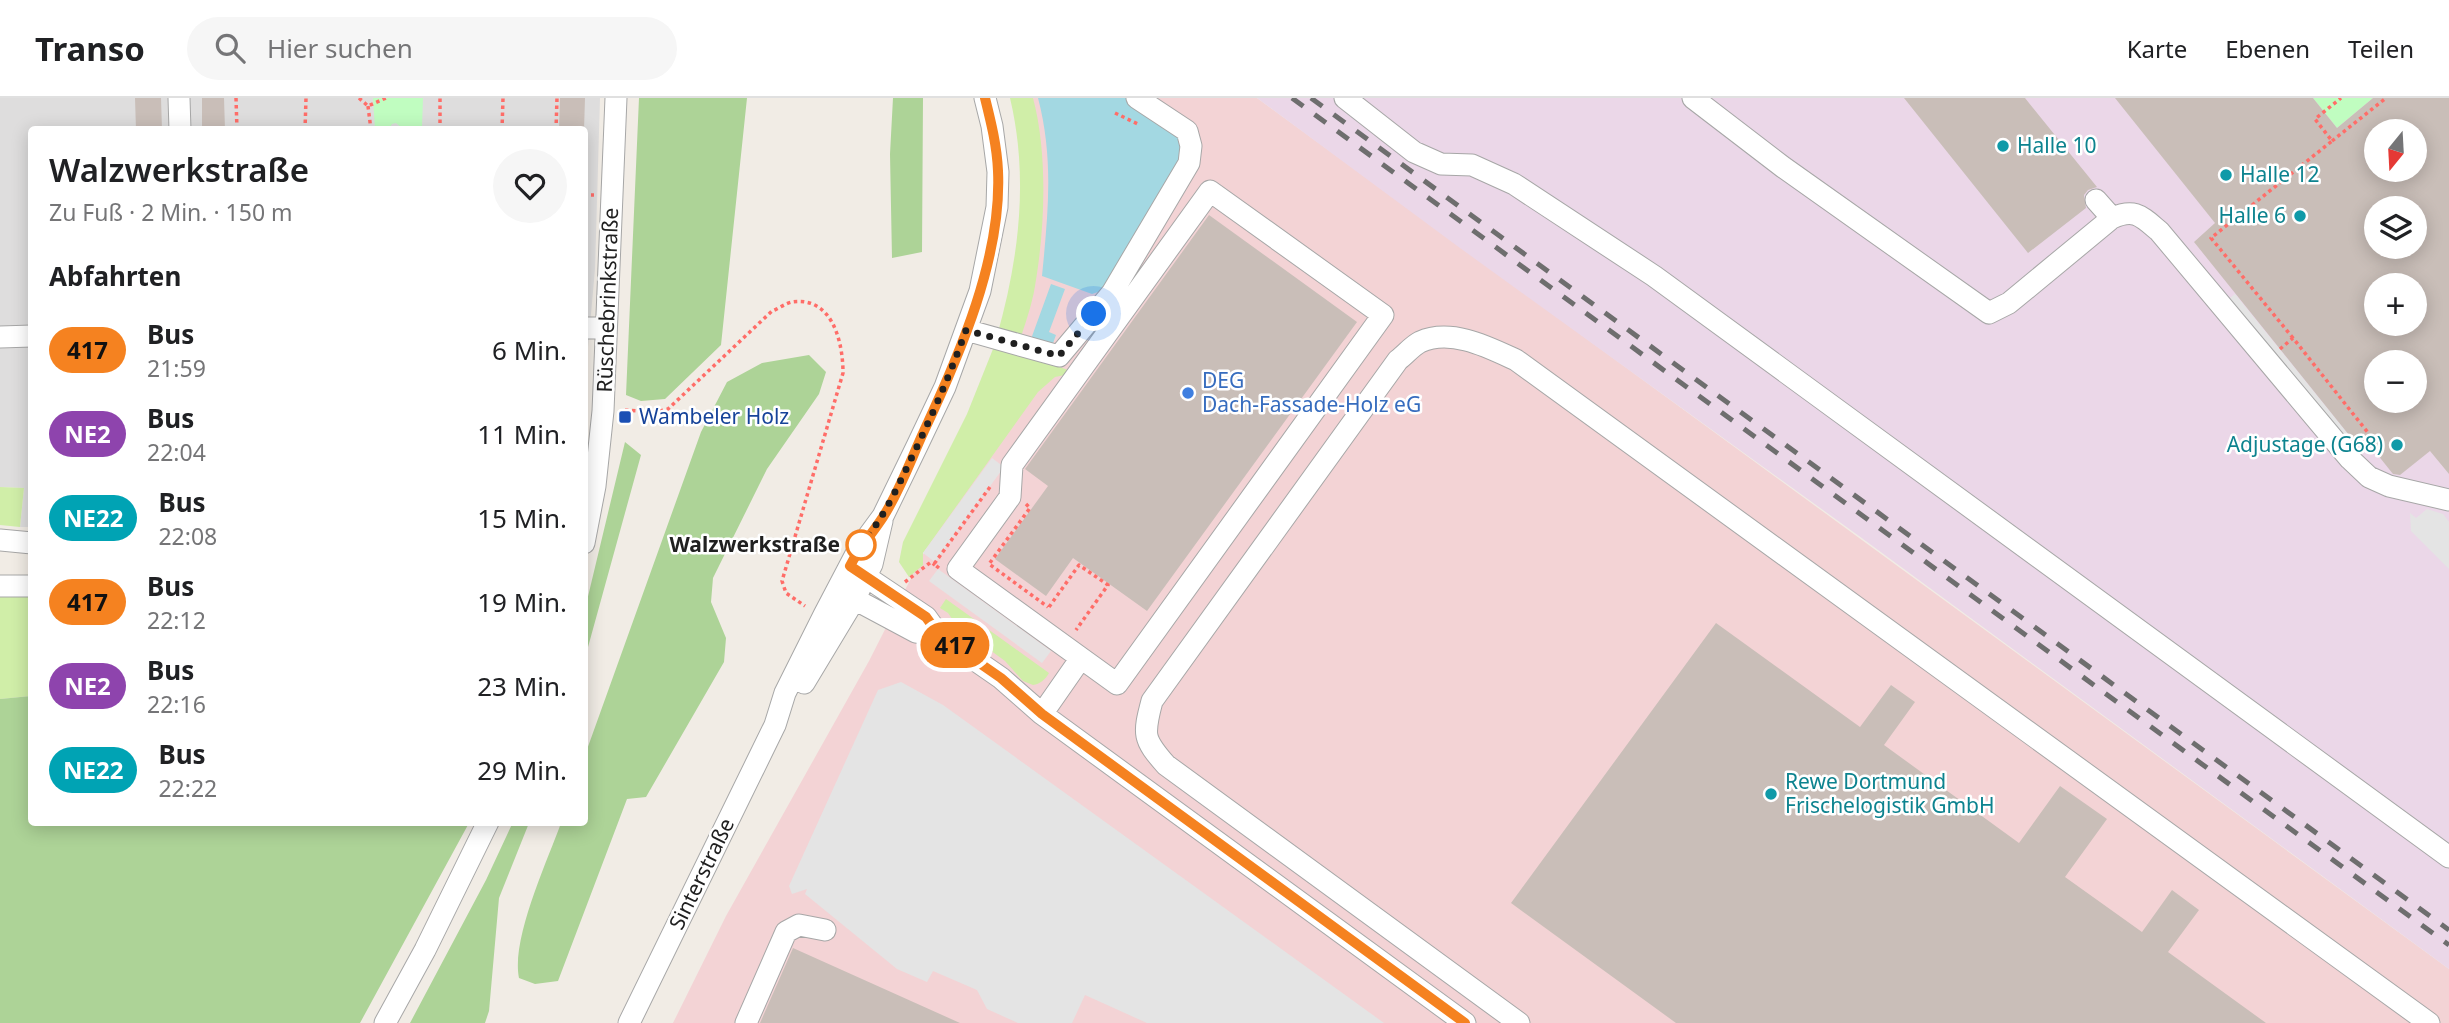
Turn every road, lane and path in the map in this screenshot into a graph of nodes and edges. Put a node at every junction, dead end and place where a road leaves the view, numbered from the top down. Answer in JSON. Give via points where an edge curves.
{"nodes":[{"id":1,"x":179,"y":98,"type":"edge"},
{"id":2,"x":236,"y":98,"type":"edge"},
{"id":3,"x":306,"y":98,"type":"edge"},
{"id":4,"x":359,"y":98,"type":"edge"},
{"id":5,"x":386,"y":98,"type":"edge"},
{"id":6,"x":440,"y":98,"type":"edge"},
{"id":7,"x":503,"y":98,"type":"edge"},
{"id":8,"x":557,"y":98,"type":"edge"},
{"id":9,"x":616,"y":98,"type":"edge"},
{"id":10,"x":985,"y":98,"type":"edge"},
{"id":11,"x":1137,"y":98,"type":"edge"},
{"id":12,"x":1346,"y":98,"type":"edge"},
{"id":13,"x":1693,"y":98,"type":"edge"},
{"id":14,"x":2341,"y":98,"type":"edge"},
{"id":15,"x":2386,"y":98,"type":"edge"},
{"id":16,"x":368,"y":106,"type":"junction"},
{"id":17,"x":180,"y":126,"type":"edge"},
{"id":18,"x":237,"y":126,"type":"edge"},
{"id":19,"x":305,"y":126,"type":"edge"},
{"id":20,"x":370,"y":126,"type":"edge"},
{"id":21,"x":440,"y":126,"type":"edge"},
{"id":22,"x":502,"y":126,"type":"edge"},
{"id":23,"x":556,"y":126,"type":"edge"},
{"id":24,"x":2332,"y":141,"type":"junction"},
{"id":25,"x":2095,"y":200,"type":"dead end"},
{"id":26,"x":2112,"y":218,"type":"junction"},
{"id":27,"x":588,"y":328,"type":"edge"},
{"id":28,"x":606,"y":328,"type":"junction"},
{"id":29,"x":966,"y":330,"type":"junction"},
{"id":30,"x":28,"y":336,"type":"edge"},
{"id":31,"x":0,"y":337,"type":"edge"},
{"id":32,"x":2292,"y":338,"type":"junction"},
{"id":33,"x":2280,"y":349,"type":"dead end"},
{"id":34,"x":625,"y":410,"type":"dead end"},
{"id":35,"x":2369,"y":434,"type":"dead end"},
{"id":36,"x":1011,"y":493,"type":"junction"},
{"id":37,"x":2449,"y":500,"type":"edge"},
{"id":38,"x":588,"y":520,"type":"edge"},
{"id":39,"x":0,"y":540,"type":"edge"},
{"id":40,"x":28,"y":543,"type":"edge"},
{"id":41,"x":931,"y":562,"type":"dead end"},
{"id":42,"x":858,"y":571,"type":"junction"},
{"id":43,"x":944,"y":572,"type":"dead end"},
{"id":44,"x":914,"y":576,"type":"dead end"},
{"id":45,"x":0,"y":586,"type":"edge"},
{"id":46,"x":28,"y":586,"type":"edge"},
{"id":47,"x":846,"y":595,"type":"junction"},
{"id":48,"x":805,"y":606,"type":"dead end"},
{"id":49,"x":1048,"y":607,"type":"junction"},
{"id":50,"x":1035,"y":625,"type":"junction"},
{"id":51,"x":939,"y":635,"type":"junction"},
{"id":52,"x":1072,"y":652,"type":"junction"},
{"id":53,"x":1042,"y":714,"type":"junction"},
{"id":54,"x":486,"y":826,"type":"edge"},
{"id":55,"x":2449,"y":857,"type":"edge"},
{"id":56,"x":825,"y":930,"type":"dead end"},
{"id":57,"x":385,"y":1023,"type":"edge"},
{"id":58,"x":629,"y":1023,"type":"edge"},
{"id":59,"x":746,"y":1023,"type":"edge"},
{"id":60,"x":1465,"y":1023,"type":"edge"},
{"id":61,"x":1520,"y":1023,"type":"edge"},
{"id":62,"x":2429,"y":1023,"type":"edge"}],
"edges":[{"from":1,"to":17,"type":"street"},
{"from":2,"to":18,"type":"path"},
{"from":3,"to":19,"type":"path"},
{"from":4,"to":16,"type":"path"},
{"from":5,"to":16,"type":"path"},
{"from":6,"to":21,"type":"path"},
{"from":7,"to":22,"type":"path"},
{"from":8,"to":23,"type":"path"},
{"from":9,"to":28,"type":"street","name":"Rüschebrinkstraße"},
{"from":10,"to":29,"type":"street","name":"Sinterstraße","via":[[997,160],[997,207],[980,291]]},
{"from":11,"to":29,"type":"street","via":[[1186,131],[1191,146],[1189,163],[1112,293],[1059,356]]},
{"from":12,"to":55,"type":"street","via":[[1413,152],[1441,163],[1472,165],[1514,184],[1654,276]]},
{"from":13,"to":26,"type":"street","via":[[1989,313],[2009,303]]},
{"from":14,"to":24,"type":"path","via":[[2315,119]]},
{"from":15,"to":24,"type":"path"},
{"from":16,"to":20,"type":"path"},
{"from":24,"to":32,"type":"path","via":[[2211,239]]},
{"from":25,"to":26,"type":"street"},
{"from":26,"to":37,"type":"street","via":[[2124,212],[2139,215],[2159,231],[2369,477]]},
{"from":27,"to":28,"type":"street"},
{"from":28,"to":38,"type":"street","name":"Rüschebrinkstraße","via":[[600,450]]},
{"from":29,"to":42,"type":"street","name":"Sinterstraße","via":[[945,387],[883,516],[878,544]]},
{"from":30,"to":31,"type":"street"},
{"from":32,"to":33,"type":"path"},
{"from":32,"to":35,"type":"path"},
{"from":34,"to":48,"type":"path","via":[[668,409],[772,312],[792,302],[811,304],[827,314],[843,351],[843,373],[782,581],[786,593]]},
{"from":36,"to":43,"type":"path","via":[[995,481],[934,564]]},
{"from":36,"to":49,"type":"path","via":[[1030,508],[989,564]]},
{"from":36,"to":50,"type":"street","via":[[958,569]]},
{"from":36,"to":52,"type":"street","via":[[1013,464],[1210,191],[1382,315],[1117,684]]},
{"from":39,"to":40,"type":"street"},
{"from":41,"to":44,"type":"path"},
{"from":42,"to":47,"type":"street","name":"Sinterstraße"},
{"from":42,"to":51,"type":"street","via":[[926,617]]},
{"from":45,"to":46,"type":"street"},
{"from":47,"to":51,"type":"street","via":[[916,632]]},
{"from":47,"to":58,"type":"street","name":"Sinterstraße","via":[[785,692],[775,725]]},
{"from":49,"to":50,"type":"path"},
{"from":49,"to":52,"type":"path","via":[[1079,565],[1108,585]]},
{"from":50,"to":52,"type":"street"},
{"from":51,"to":53,"type":"street","via":[[1001,678]]},
{"from":52,"to":53,"type":"street"},
{"from":53,"to":60,"type":"street"},
{"from":54,"to":57,"type":"street"},
{"from":56,"to":59,"type":"street","via":[[799,925],[786,932]]},
{"from":61,"to":62,"type":"street","via":[[1166,765],[1148,745],[1146,725],[1152,701],[1398,360],[1419,342],[1445,337],[1479,343],[1516,360]]}]}
